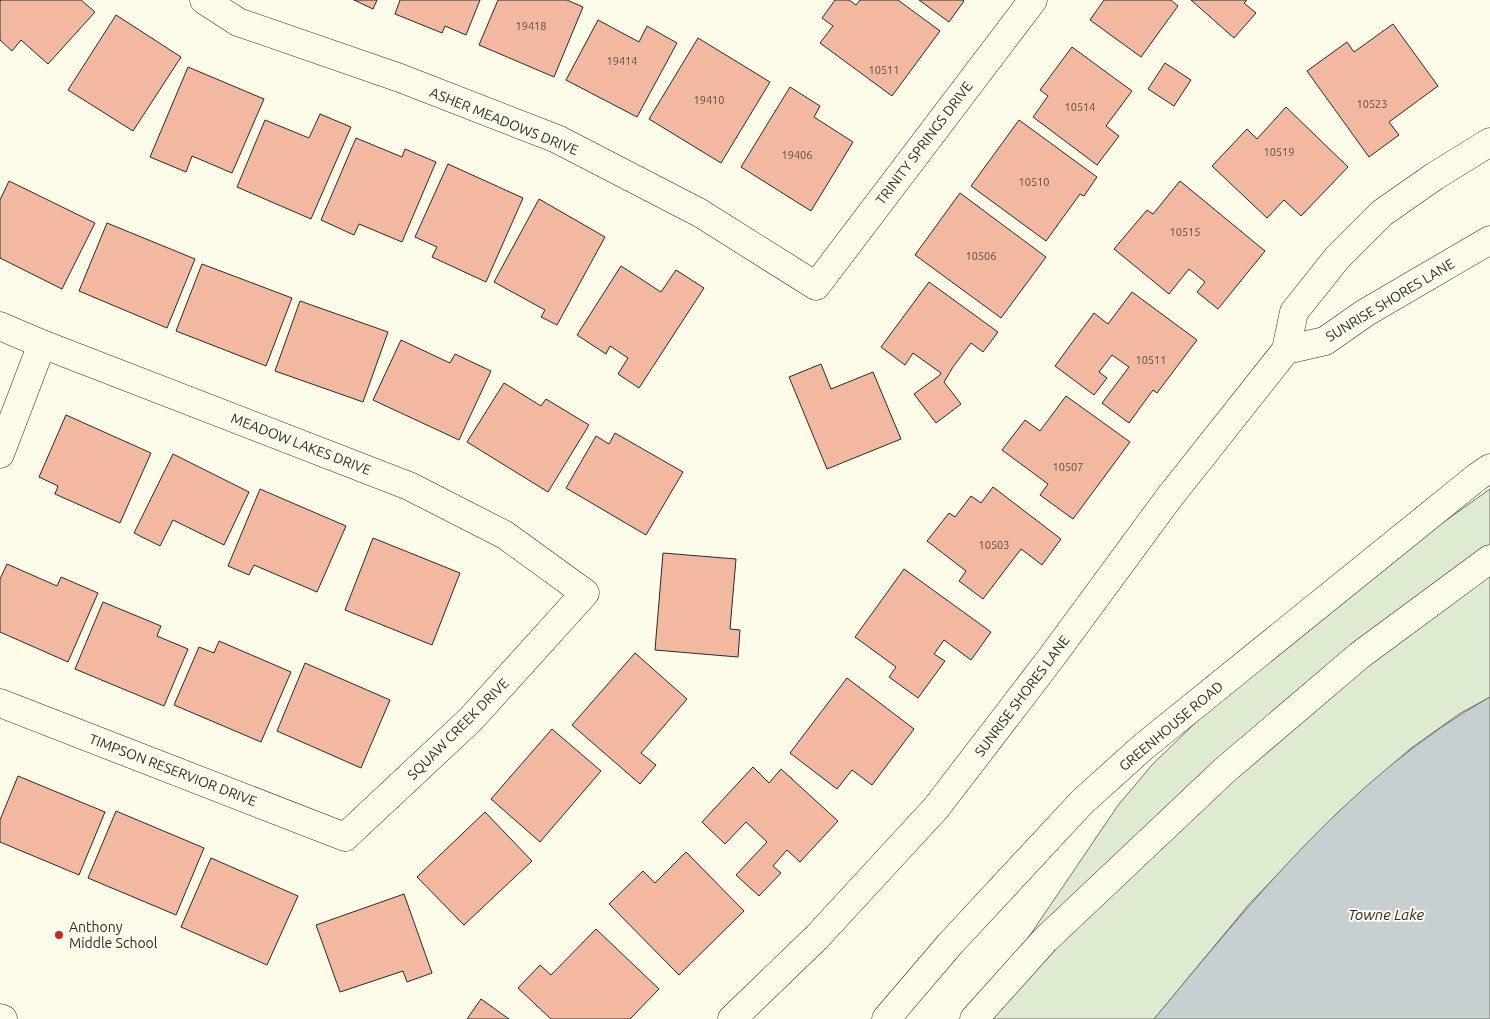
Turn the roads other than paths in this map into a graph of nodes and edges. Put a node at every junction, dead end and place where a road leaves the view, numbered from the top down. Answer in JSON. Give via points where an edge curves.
{"nodes":[{"id":1,"x":204,"y":0,"type":"edge"},
{"id":2,"x":1032,"y":0,"type":"edge"},
{"id":3,"x":1490,"y":142,"type":"edge"},
{"id":4,"x":1490,"y":240,"type":"edge"},
{"id":5,"x":816,"y":286,"type":"joint"},
{"id":6,"x":0,"y":326,"type":"edge"},
{"id":7,"x":42,"y":344,"type":"junction"},
{"id":8,"x":1286,"y":350,"type":"junction"},
{"id":9,"x":0,"y":454,"type":"edge"},
{"id":10,"x":1490,"y":468,"type":"edge"},
{"id":11,"x":1490,"y":559,"type":"edge"},
{"id":12,"x":586,"y":593,"type":"joint"},
{"id":13,"x":0,"y":703,"type":"edge"},
{"id":14,"x":345,"y":838,"type":"joint"},
{"id":15,"x":732,"y":1019,"type":"edge"},
{"id":16,"x":886,"y":1019,"type":"edge"},
{"id":17,"x":974,"y":1019,"type":"edge"}],
"edges":[{"from":1,"to":5,"type":"street","name":"ASHER MEADOWS DRIVE","via":[[238,22],[400,78],[557,139],[700,213]]},
{"from":2,"to":5,"type":"street","name":"TRINITY SPRINGS DRIVE"},
{"from":3,"to":8,"type":"street","name":"SUNRISE SHORES LANE","via":[[1382,213],[1337,258],[1294,312]]},
{"from":4,"to":8,"type":"street","name":"SUNRISE SHORES LANE","via":[[1325,341]]},
{"from":6,"to":7,"type":"street","name":"MEADOW LAKES DRIVE"},
{"from":7,"to":9,"type":"street"},
{"from":7,"to":12,"type":"street","name":"MEADOW LAKES DRIVE","via":[[409,486],[505,534]]},
{"from":8,"to":15,"type":"street","name":"SUNRISE SHORES LANE","via":[[1168,499],[936,808],[818,937]]},
{"from":10,"to":16,"type":"street","name":"GREENHOUSE ROAD","via":[[1144,747],[1082,802],[950,944]]},
{"from":11,"to":17,"type":"street","via":[[1360,655],[1225,770],[1045,940]]},
{"from":12,"to":14,"type":"street","name":"SQUAW CREEK DRIVE","via":[[472,719]]},
{"from":13,"to":14,"type":"street","name":"TIMPSON RESERVIOR DRIVE"}]}
